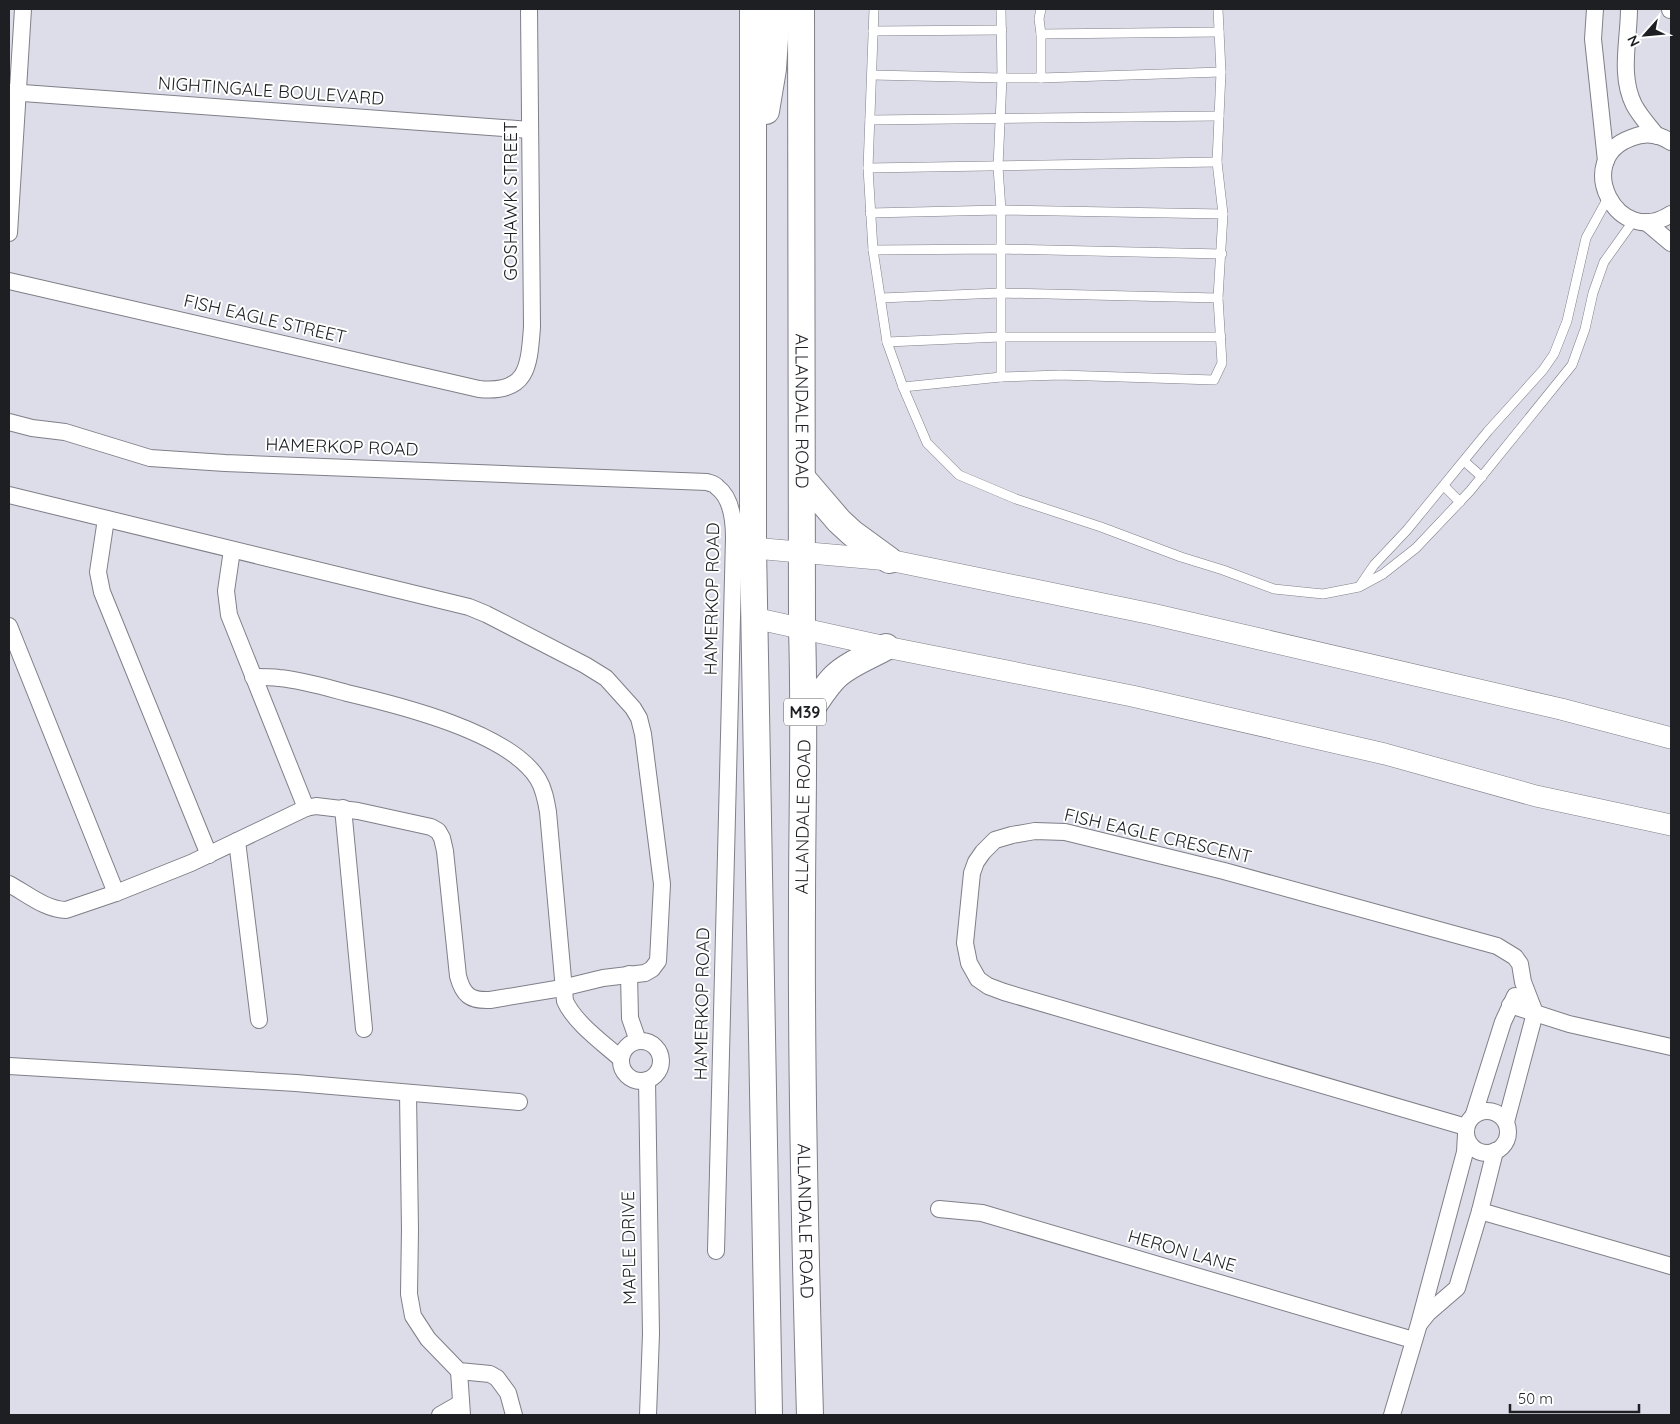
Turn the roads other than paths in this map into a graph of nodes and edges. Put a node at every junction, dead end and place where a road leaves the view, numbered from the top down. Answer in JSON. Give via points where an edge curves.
{"nodes":[{"id":1,"x":23,"y":9,"type":"edge"},
{"id":2,"x":529,"y":9,"type":"edge"},
{"id":3,"x":753,"y":9,"type":"edge"},
{"id":4,"x":777,"y":9,"type":"edge"},
{"id":5,"x":801,"y":9,"type":"edge"},
{"id":6,"x":874,"y":9,"type":"edge"},
{"id":7,"x":1001,"y":9,"type":"edge"},
{"id":8,"x":1041,"y":9,"type":"edge"},
{"id":9,"x":1218,"y":9,"type":"edge"},
{"id":10,"x":1595,"y":9,"type":"edge"},
{"id":11,"x":1628,"y":9,"type":"edge"},
{"id":12,"x":1002,"y":30,"type":"junction"},
{"id":13,"x":874,"y":31,"type":"junction"},
{"id":14,"x":1219,"y":32,"type":"junction"},
{"id":15,"x":1041,"y":34,"type":"junction"},
{"id":16,"x":1221,"y":72,"type":"junction"},
{"id":17,"x":872,"y":75,"type":"junction"},
{"id":18,"x":1002,"y":78,"type":"junction"},
{"id":19,"x":1041,"y":78,"type":"junction"},
{"id":20,"x":13,"y":92,"type":"edge"},
{"id":21,"x":1219,"y":116,"type":"junction"},
{"id":22,"x":870,"y":120,"type":"junction"},
{"id":23,"x":1000,"y":120,"type":"junction"},
{"id":24,"x":530,"y":130,"type":"junction"},
{"id":25,"x":1664,"y":139,"type":"edge"},
{"id":26,"x":1606,"y":161,"type":"junction"},
{"id":27,"x":1218,"y":162,"type":"junction"},
{"id":28,"x":998,"y":166,"type":"junction"},
{"id":29,"x":868,"y":168,"type":"junction"},
{"id":30,"x":753,"y":196,"type":"junction"},
{"id":31,"x":1608,"y":198,"type":"junction"},
{"id":32,"x":1001,"y":210,"type":"junction"},
{"id":33,"x":870,"y":213,"type":"junction"},
{"id":34,"x":1223,"y":214,"type":"junction"},
{"id":35,"x":1671,"y":214,"type":"edge"},
{"id":36,"x":1640,"y":221,"type":"junction"},
{"id":37,"x":9,"y":233,"type":"edge"},
{"id":38,"x":1671,"y":242,"type":"edge"},
{"id":39,"x":1000,"y":249,"type":"junction"},
{"id":40,"x":873,"y":250,"type":"junction"},
{"id":41,"x":1222,"y":254,"type":"junction"},
{"id":42,"x":9,"y":281,"type":"edge"},
{"id":43,"x":1000,"y":294,"type":"junction"},
{"id":44,"x":881,"y":298,"type":"junction"},
{"id":45,"x":1218,"y":298,"type":"junction"},
{"id":46,"x":1221,"y":336,"type":"junction"},
{"id":47,"x":1000,"y":337,"type":"junction"},
{"id":48,"x":887,"y":342,"type":"junction"},
{"id":49,"x":1001,"y":377,"type":"junction"},
{"id":50,"x":512,"y":386,"type":"joint"},
{"id":51,"x":903,"y":388,"type":"junction"},
{"id":52,"x":9,"y":422,"type":"edge"},
{"id":53,"x":1464,"y":461,"type":"junction"},
{"id":54,"x":1482,"y":477,"type":"junction"},
{"id":55,"x":803,"y":479,"type":"junction"},
{"id":56,"x":1444,"y":486,"type":"junction"},
{"id":57,"x":9,"y":495,"type":"edge"},
{"id":58,"x":1460,"y":502,"type":"junction"},
{"id":59,"x":106,"y":519,"type":"junction"},
{"id":60,"x":753,"y":548,"type":"junction"},
{"id":61,"x":232,"y":550,"type":"junction"},
{"id":62,"x":803,"y":553,"type":"junction"},
{"id":63,"x":889,"y":560,"type":"junction"},
{"id":64,"x":1359,"y":587,"type":"junction"},
{"id":65,"x":754,"y":618,"type":"junction"},
{"id":66,"x":9,"y":626,"type":"edge"},
{"id":67,"x":802,"y":628,"type":"junction"},
{"id":68,"x":886,"y":647,"type":"junction"},
{"id":69,"x":253,"y":677,"type":"junction"},
{"id":70,"x":805,"y":720,"type":"junction"},
{"id":71,"x":1671,"y":738,"type":"edge"},
{"id":72,"x":306,"y":808,"type":"junction"},
{"id":73,"x":343,"y":808,"type":"junction"},
{"id":74,"x":1671,"y":825,"type":"edge"},
{"id":75,"x":237,"y":841,"type":"junction"},
{"id":76,"x":209,"y":855,"type":"junction"},
{"id":77,"x":9,"y":884,"type":"edge"},
{"id":78,"x":116,"y":893,"type":"junction"},
{"id":79,"x":629,"y":974,"type":"junction"},
{"id":80,"x":1522,"y":982,"type":"junction"},
{"id":81,"x":562,"y":988,"type":"junction"},
{"id":82,"x":1510,"y":1005,"type":"junction"},
{"id":83,"x":1534,"y":1013,"type":"junction"},
{"id":84,"x":259,"y":1020,"type":"dead end"},
{"id":85,"x":364,"y":1029,"type":"dead end"},
{"id":86,"x":638,"y":1041,"type":"junction"},
{"id":87,"x":1671,"y":1047,"type":"edge"},
{"id":88,"x":621,"y":1059,"type":"junction"},
{"id":89,"x":9,"y":1066,"type":"edge"},
{"id":90,"x":646,"y":1080,"type":"junction"},
{"id":91,"x":408,"y":1094,"type":"junction"},
{"id":92,"x":519,"y":1102,"type":"dead end"},
{"id":93,"x":1506,"y":1122,"type":"junction"},
{"id":94,"x":1469,"y":1125,"type":"junction"},
{"id":95,"x":1495,"y":1152,"type":"junction"},
{"id":96,"x":939,"y":1209,"type":"dead end"},
{"id":97,"x":1480,"y":1211,"type":"junction"},
{"id":98,"x":716,"y":1251,"type":"dead end"},
{"id":99,"x":1671,"y":1266,"type":"edge"},
{"id":100,"x":1419,"y":1324,"type":"junction"},
{"id":101,"x":1413,"y":1340,"type":"junction"},
{"id":102,"x":459,"y":1371,"type":"junction"},
{"id":103,"x":461,"y":1409,"type":"edge"},
{"id":104,"x":440,"y":1415,"type":"edge"},
{"id":105,"x":514,"y":1415,"type":"edge"},
{"id":106,"x":648,"y":1415,"type":"edge"},
{"id":107,"x":769,"y":1415,"type":"edge"},
{"id":108,"x":810,"y":1415,"type":"edge"},
{"id":109,"x":1392,"y":1415,"type":"edge"}],
"edges":[{"from":1,"to":20,"type":"street"},
{"from":2,"to":24,"type":"street","name":"GOSHAWK STREET"},
{"from":3,"to":30,"type":"main road"},
{"from":4,"to":30,"type":"main road","via":[[773,69]]},
{"from":5,"to":55,"type":"main road","name":"ALLANDALE ROAD","number":"M39"},
{"from":6,"to":13,"type":"lane"},
{"from":7,"to":12,"type":"lane"},
{"from":8,"to":15,"type":"lane"},
{"from":9,"to":14,"type":"lane"},
{"from":10,"to":26,"type":"street","via":[[1593,39]]},
{"from":11,"to":25,"type":"street","via":[[1627,81],[1634,104]]},
{"from":12,"to":13,"type":"lane"},
{"from":12,"to":18,"type":"lane"},
{"from":13,"to":17,"type":"lane"},
{"from":14,"to":15,"type":"lane"},
{"from":14,"to":16,"type":"lane"},
{"from":15,"to":19,"type":"lane"},
{"from":16,"to":19,"type":"lane"},
{"from":16,"to":21,"type":"lane"},
{"from":17,"to":18,"type":"lane"},
{"from":17,"to":22,"type":"lane"},
{"from":18,"to":19,"type":"lane"},
{"from":18,"to":23,"type":"lane"},
{"from":20,"to":24,"type":"street","name":"NIGHTINGALE BOULEVARD"},
{"from":20,"to":37,"type":"street"},
{"from":21,"to":23,"type":"lane"},
{"from":21,"to":27,"type":"lane"},
{"from":22,"to":23,"type":"lane"},
{"from":22,"to":29,"type":"lane"},
{"from":23,"to":28,"type":"lane"},
{"from":24,"to":50,"type":"street","name":"GOSHAWK STREET","via":[[532,327],[525,372]]},
{"from":25,"to":26,"type":"street","via":[[1647,134],[1626,139]]},
{"from":26,"to":31,"type":"street","via":[[1603,183]]},
{"from":27,"to":28,"type":"lane"},
{"from":27,"to":34,"type":"lane"},
{"from":28,"to":29,"type":"lane"},
{"from":28,"to":32,"type":"lane"},
{"from":29,"to":33,"type":"lane"},
{"from":30,"to":60,"type":"main road"},
{"from":31,"to":36,"type":"street","via":[[1618,211]]},
{"from":31,"to":53,"type":"lane","via":[[1586,238],[1567,322],[1554,354]]},
{"from":32,"to":33,"type":"lane"},
{"from":32,"to":34,"type":"lane"},
{"from":32,"to":39,"type":"lane"},
{"from":33,"to":40,"type":"lane"},
{"from":34,"to":41,"type":"lane"},
{"from":35,"to":36,"type":"street","via":[[1657,221]]},
{"from":36,"to":38,"type":"street"},
{"from":36,"to":54,"type":"lane","via":[[1604,262],[1572,366]]},
{"from":39,"to":40,"type":"lane"},
{"from":39,"to":41,"type":"lane"},
{"from":39,"to":43,"type":"lane"},
{"from":40,"to":44,"type":"lane"},
{"from":41,"to":45,"type":"lane"},
{"from":42,"to":50,"type":"street","name":"FISH EAGLE STREET","via":[[480,389]]},
{"from":43,"to":44,"type":"lane"},
{"from":43,"to":45,"type":"lane"},
{"from":43,"to":47,"type":"lane"},
{"from":44,"to":48,"type":"lane"},
{"from":45,"to":46,"type":"lane"},
{"from":46,"to":47,"type":"lane"},
{"from":46,"to":49,"type":"lane","via":[[1222,364],[1214,380],[1060,375]]},
{"from":47,"to":48,"type":"lane"},
{"from":47,"to":49,"type":"lane"},
{"from":48,"to":51,"type":"lane"},
{"from":49,"to":51,"type":"lane"},
{"from":51,"to":64,"type":"lane","via":[[927,442],[959,475],[1016,499],[1101,526],[1274,590],[1323,594]]},
{"from":52,"to":98,"type":"street","name":"HAMERKOP ROAD","via":[[65,432],[150,458],[699,481],[717,486],[723,493],[733,515],[734,538]]},
{"from":53,"to":54,"type":"lane"},
{"from":53,"to":56,"type":"lane"},
{"from":54,"to":58,"type":"lane"},
{"from":55,"to":62,"type":"main road","name":"ALLANDALE ROAD","number":"M39"},
{"from":55,"to":63,"type":"main road","via":[[852,533]]},
{"from":56,"to":58,"type":"lane"},
{"from":56,"to":64,"type":"lane","via":[[1374,565]]},
{"from":57,"to":59,"type":"street"},
{"from":58,"to":64,"type":"lane","via":[[1416,548],[1383,574]]},
{"from":59,"to":61,"type":"street"},
{"from":59,"to":76,"type":"street","via":[[98,572],[102,592]]},
{"from":60,"to":62,"type":"street"},
{"from":60,"to":65,"type":"main road"},
{"from":61,"to":69,"type":"street","via":[[227,606]]},
{"from":61,"to":79,"type":"street","via":[[469,607],[606,678],[639,718],[662,884],[658,961],[649,971]]},
{"from":62,"to":63,"type":"street"},
{"from":62,"to":67,"type":"main road","name":"ALLANDALE ROAD","number":"M39"},
{"from":63,"to":71,"type":"street","via":[[1152,614],[1561,709]]},
{"from":65,"to":67,"type":"street"},
{"from":65,"to":107,"type":"main road"},
{"from":66,"to":78,"type":"street"},
{"from":67,"to":68,"type":"street"},
{"from":67,"to":70,"type":"main road","name":"ALLANDALE ROAD","number":"M39"},
{"from":68,"to":70,"type":"main road","via":[[836,676]]},
{"from":68,"to":74,"type":"street","via":[[1132,696],[1384,754],[1536,796]]},
{"from":69,"to":72,"type":"street"},
{"from":69,"to":81,"type":"street","via":[[280,678],[322,686],[438,718],[506,749],[525,764],[538,778],[548,812]]},
{"from":70,"to":108,"type":"main road","name":"ALLANDALE ROAD","number":"M39","via":[[803,1111]]},
{"from":72,"to":73,"type":"street"},
{"from":72,"to":75,"type":"street"},
{"from":73,"to":81,"type":"street","via":[[406,820],[438,831],[445,851],[458,976],[468,995],[490,1000]]},
{"from":73,"to":85,"type":"street"},
{"from":75,"to":76,"type":"street"},
{"from":75,"to":84,"type":"street"},
{"from":76,"to":78,"type":"street"},
{"from":77,"to":78,"type":"street","via":[[58,910],[73,909]]},
{"from":79,"to":81,"type":"street","via":[[588,980]]},
{"from":79,"to":86,"type":"street","via":[[630,1018]]},
{"from":80,"to":82,"type":"street"},
{"from":80,"to":83,"type":"street","name":"FISH EAGLE CRESCENT"},
{"from":80,"to":94,"type":"street","name":"FISH EAGLE CRESCENT","via":[[1518,960],[1497,946],[1224,871],[1065,832],[1012,834],[995,840],[976,862],[972,873],[966,943],[974,974],[988,986]]},
{"from":81,"to":88,"type":"street","via":[[570,1010]]},
{"from":82,"to":83,"type":"street"},
{"from":82,"to":94,"type":"street"},
{"from":83,"to":87,"type":"street"},
{"from":83,"to":93,"type":"street"},
{"from":86,"to":88,"type":"street","via":[[626,1046]]},
{"from":86,"to":90,"type":"street","via":[[651,1043],[661,1059],[658,1071]]},
{"from":88,"to":90,"type":"street","via":[[621,1066],[629,1077]]},
{"from":89,"to":91,"type":"street","via":[[296,1083]]},
{"from":90,"to":106,"type":"street","name":"MAPLE DRIVE","via":[[651,1334]]},
{"from":91,"to":92,"type":"street"},
{"from":91,"to":102,"type":"street","via":[[410,1306],[428,1340]]},
{"from":93,"to":94,"type":"street","via":[[1495,1112],[1481,1111]]},
{"from":93,"to":95,"type":"street","via":[[1506,1142]]},
{"from":94,"to":95,"type":"street","via":[[1468,1142],[1473,1148],[1480,1152]]},
{"from":94,"to":100,"type":"street","via":[[1465,1152]]},
{"from":95,"to":97,"type":"street"},
{"from":96,"to":101,"type":"street","name":"HERON LANE","via":[[982,1213]]},
{"from":97,"to":99,"type":"street"},
{"from":97,"to":100,"type":"street","via":[[1456,1288]]},
{"from":100,"to":101,"type":"street"},
{"from":101,"to":109,"type":"street"},
{"from":102,"to":103,"type":"street"},
{"from":102,"to":105,"type":"street","via":[[490,1374],[497,1378],[508,1393]]},
{"from":103,"to":104,"type":"street"}]}
